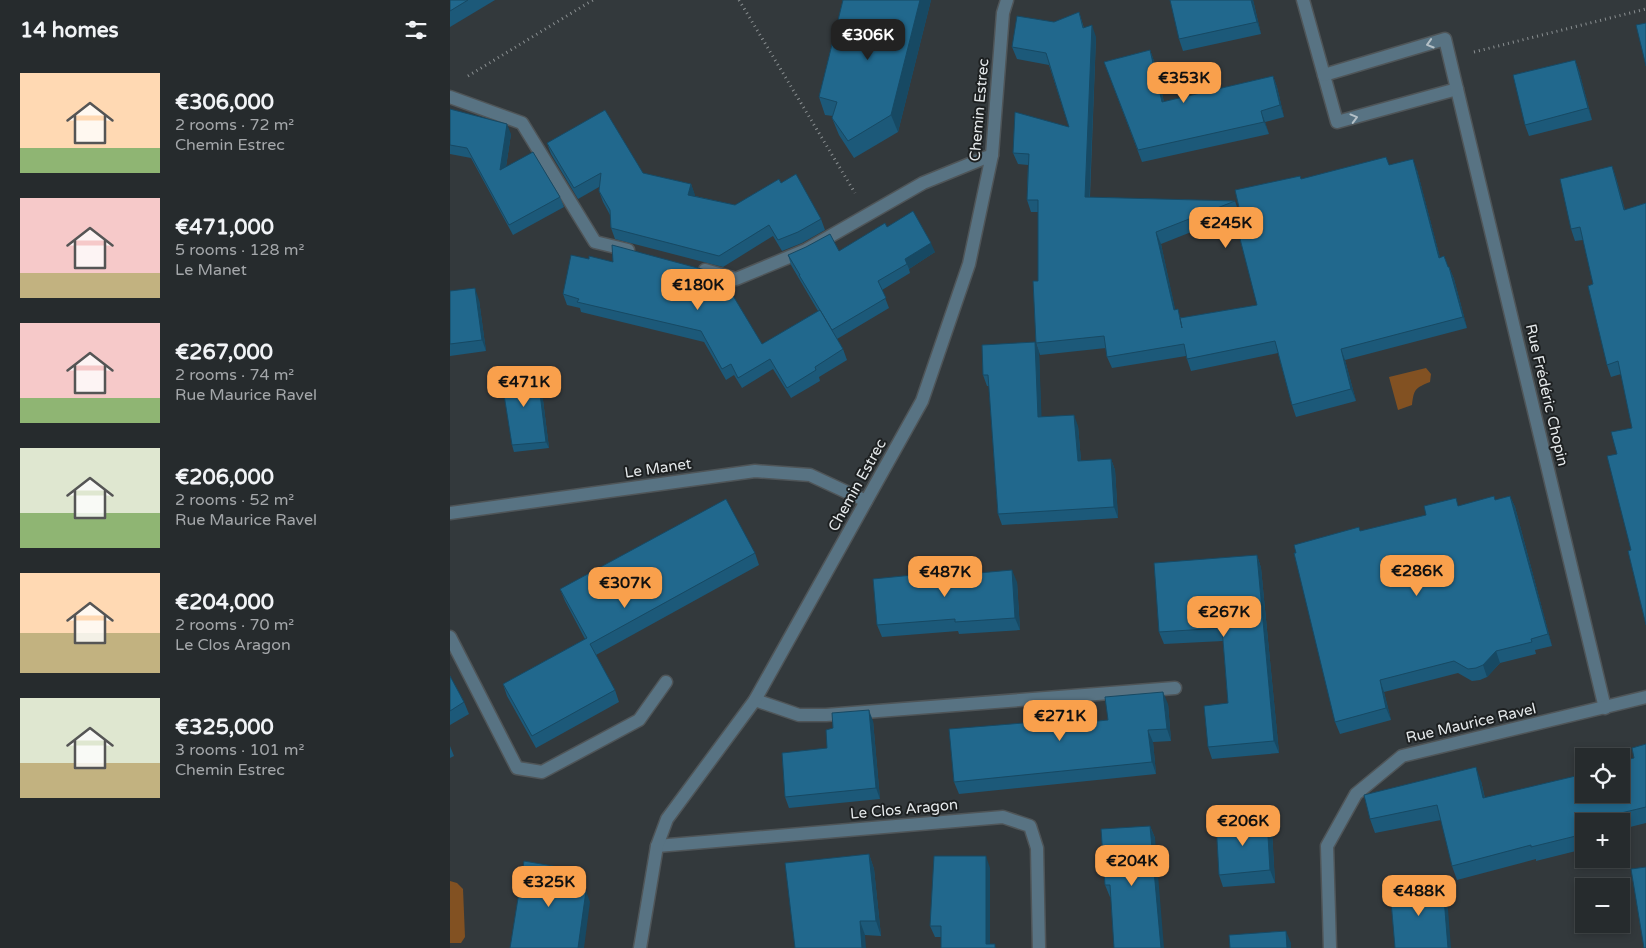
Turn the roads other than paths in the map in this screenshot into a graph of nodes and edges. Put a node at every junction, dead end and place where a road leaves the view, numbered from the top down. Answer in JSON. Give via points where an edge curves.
{"nodes":[{"id":1,"x":1007,"y":0,"type":"edge"},
{"id":2,"x":1303,"y":0,"type":"edge"},
{"id":3,"x":1324,"y":75,"type":"junction"},
{"id":4,"x":1457,"y":89,"type":"junction"},
{"id":5,"x":450,"y":97,"type":"edge"},
{"id":6,"x":992,"y":155,"type":"junction"},
{"id":7,"x":642,"y":254,"type":"edge"},
{"id":8,"x":689,"y":266,"type":"edge"},
{"id":9,"x":866,"y":501,"type":"junction"},
{"id":10,"x":450,"y":513,"type":"edge"},
{"id":11,"x":450,"y":638,"type":"edge"},
{"id":12,"x":666,"y":682,"type":"dead end"},
{"id":13,"x":1175,"y":688,"type":"dead end"},
{"id":14,"x":1646,"y":697,"type":"edge"},
{"id":15,"x":755,"y":700,"type":"junction"},
{"id":16,"x":1606,"y":708,"type":"junction"},
{"id":17,"x":657,"y":846,"type":"junction"},
{"id":18,"x":640,"y":948,"type":"edge"},
{"id":19,"x":1039,"y":948,"type":"edge"},
{"id":20,"x":1330,"y":948,"type":"edge"}],
"edges":[{"from":1,"to":6,"type":"street","name":"Chemin Estrec","via":[[1003,13]]},
{"from":2,"to":3,"type":"street"},
{"from":3,"to":4,"type":"street","one_way":true,"via":[[1337,122]]},
{"from":4,"to":3,"type":"street","name":"Rue Frédéric Chopin","one_way":true,"via":[[1445,39]]},
{"from":4,"to":16,"type":"street","name":"Rue Frédéric Chopin"},
{"from":5,"to":7,"type":"street","via":[[522,123],[595,242]]},
{"from":6,"to":8,"type":"street","via":[[922,183],[806,250],[736,278]]},
{"from":6,"to":9,"type":"street","name":"Chemin Estrec","via":[[969,264],[922,401]]},
{"from":9,"to":10,"type":"street","name":"Le Manet","via":[[810,475],[755,471]]},
{"from":9,"to":15,"type":"street","name":"Chemin Estrec"},
{"from":11,"to":12,"type":"street","via":[[517,768],[542,772],[639,720]]},
{"from":13,"to":15,"type":"street","via":[[826,715],[799,715]]},
{"from":14,"to":16,"type":"street","name":"Rue Maurice Ravel"},
{"from":15,"to":17,"type":"street","name":"Chemin Estrec","via":[[667,818]]},
{"from":16,"to":20,"type":"street","name":"Rue Maurice Ravel","via":[[1402,756],[1356,794],[1327,846]]},
{"from":17,"to":18,"type":"street","name":"Chemin Estrec"},
{"from":17,"to":19,"type":"street","name":"Le Clos Aragon","via":[[1003,817],[1030,826],[1037,848]]}]}
